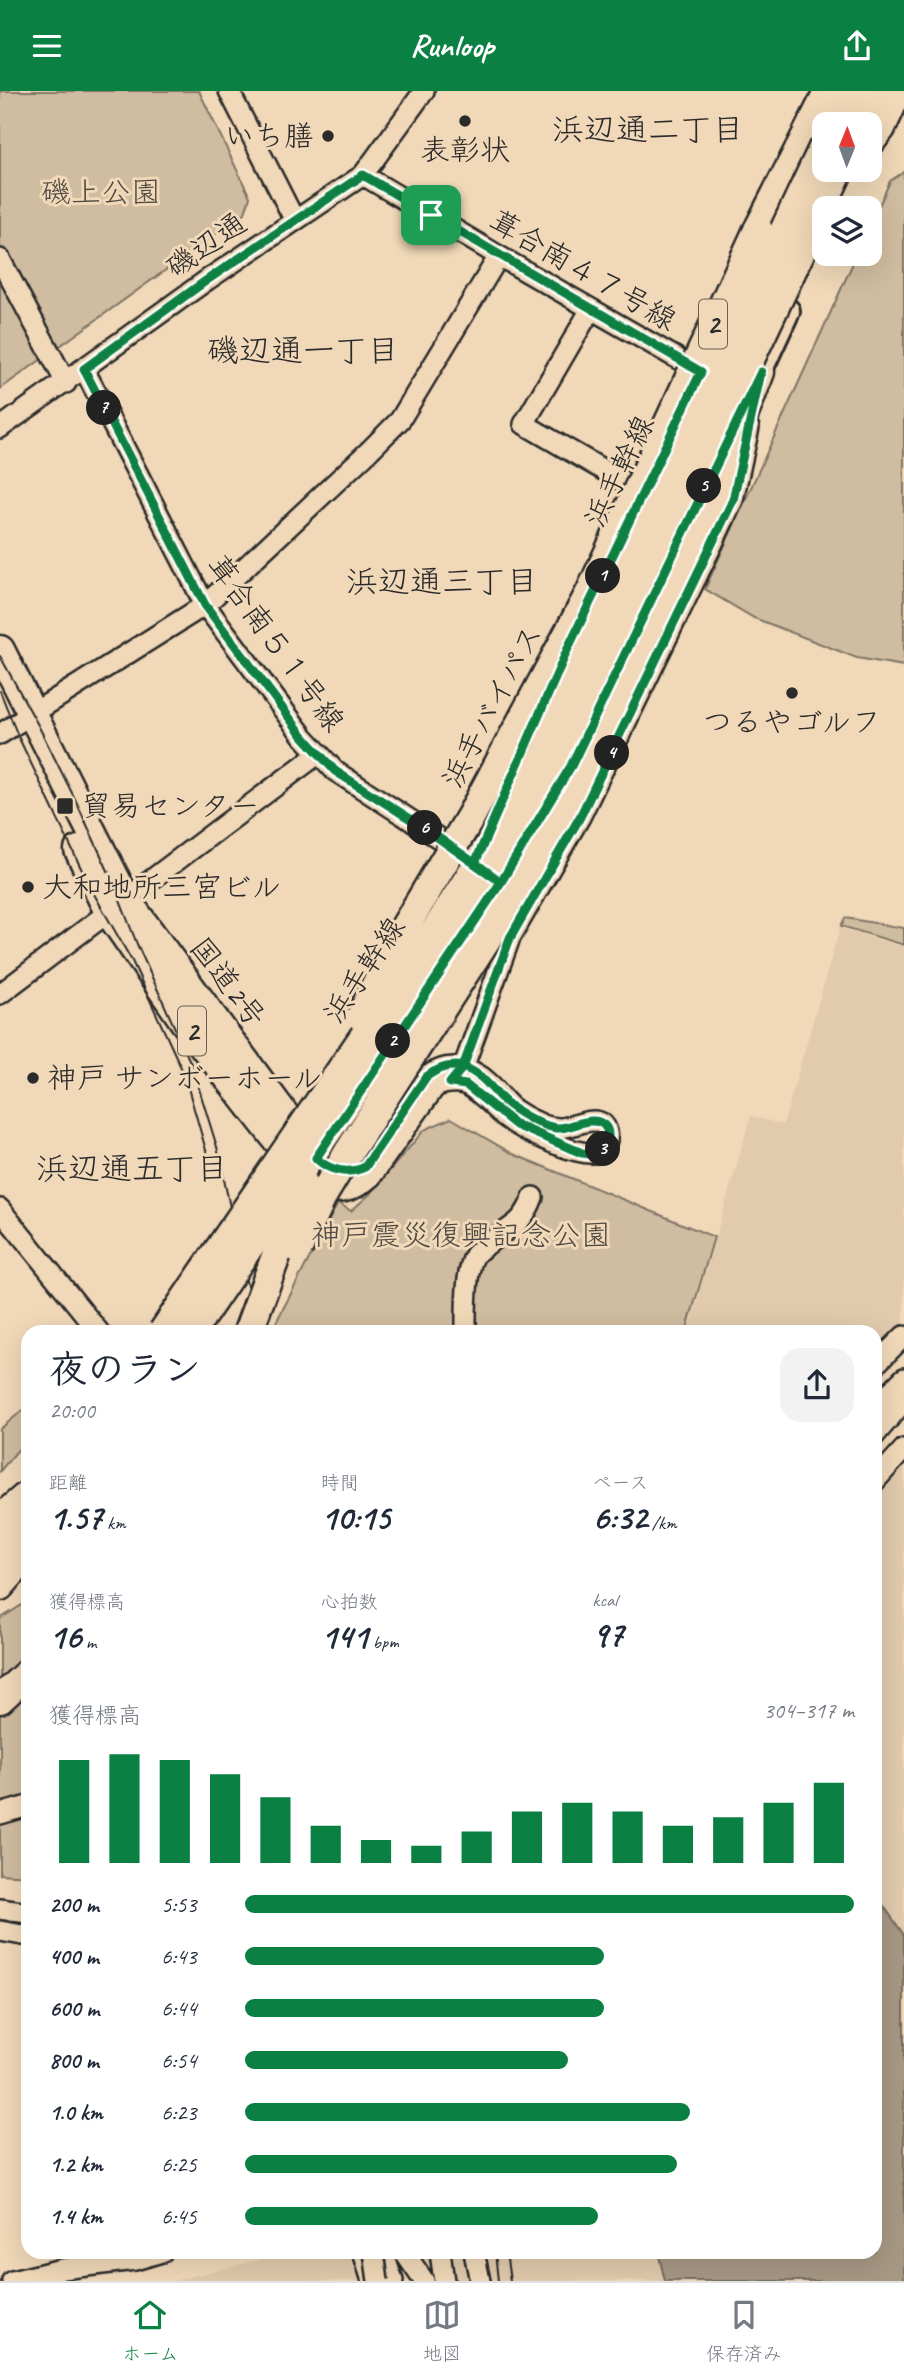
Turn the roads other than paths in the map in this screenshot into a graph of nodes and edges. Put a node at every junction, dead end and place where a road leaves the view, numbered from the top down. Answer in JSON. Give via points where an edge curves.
{"nodes":[{"id":1,"x":229,"y":91,"type":"edge"},
{"id":2,"x":424,"y":91,"type":"edge"},
{"id":3,"x":829,"y":91,"type":"edge"},
{"id":4,"x":842,"y":91,"type":"edge"},
{"id":5,"x":851,"y":91,"type":"edge"},
{"id":6,"x":875,"y":91,"type":"edge"},
{"id":7,"x":887,"y":91,"type":"edge"},
{"id":8,"x":898,"y":91,"type":"edge"},
{"id":9,"x":832,"y":112,"type":"edge"},
{"id":10,"x":841,"y":112,"type":"edge"},
{"id":11,"x":865,"y":112,"type":"edge"},
{"id":12,"x":877,"y":112,"type":"edge"},
{"id":13,"x":882,"y":126,"type":"edge"},
{"id":14,"x":812,"y":152,"type":"edge"},
{"id":15,"x":812,"y":172,"type":"edge"},
{"id":16,"x":363,"y":175,"type":"junction"},
{"id":17,"x":294,"y":219,"type":"junction"},
{"id":18,"x":812,"y":238,"type":"edge"},
{"id":19,"x":812,"y":255,"type":"edge"},
{"id":20,"x":499,"y":256,"type":"junction"},
{"id":21,"x":0,"y":259,"type":"edge"},
{"id":22,"x":592,"y":309,"type":"junction"},
{"id":23,"x":84,"y":369,"type":"junction"},
{"id":24,"x":701,"y":372,"type":"junction"},
{"id":25,"x":761,"y":372,"type":"junction"},
{"id":26,"x":66,"y":383,"type":"junction"},
{"id":27,"x":0,"y":428,"type":"edge"},
{"id":28,"x":643,"y":493,"type":"junction"},
{"id":29,"x":205,"y":605,"type":"junction"},
{"id":30,"x":0,"y":650,"type":"edge"},
{"id":31,"x":0,"y":687,"type":"edge"},
{"id":32,"x":16,"y":724,"type":"edge"},
{"id":33,"x":318,"y":754,"type":"junction"},
{"id":34,"x":475,"y":863,"type":"junction"},
{"id":35,"x":501,"y":882,"type":"junction"},
{"id":36,"x":117,"y":906,"type":"junction"},
{"id":37,"x":0,"y":994,"type":"edge"},
{"id":38,"x":463,"y":1067,"type":"junction"},
{"id":39,"x":450,"y":1083,"type":"junction"},
{"id":40,"x":287,"y":1135,"type":"junction"},
{"id":41,"x":310,"y":1166,"type":"junction"},
{"id":42,"x":533,"y":1197,"type":"dead end"},
{"id":43,"x":0,"y":1209,"type":"edge"},
{"id":44,"x":93,"y":1325,"type":"edge"},
{"id":45,"x":155,"y":1325,"type":"edge"},
{"id":46,"x":168,"y":1325,"type":"edge"},
{"id":47,"x":196,"y":1325,"type":"edge"},
{"id":48,"x":205,"y":1325,"type":"edge"},
{"id":49,"x":251,"y":1325,"type":"edge"},
{"id":50,"x":263,"y":1325,"type":"edge"},
{"id":51,"x":466,"y":1325,"type":"edge"},
{"id":52,"x":904,"y":1336,"type":"edge"},
{"id":53,"x":882,"y":1357,"type":"edge"},
{"id":54,"x":904,"y":1363,"type":"edge"},
{"id":55,"x":904,"y":1378,"type":"edge"},
{"id":56,"x":882,"y":1385,"type":"edge"},
{"id":57,"x":904,"y":1399,"type":"edge"},
{"id":58,"x":882,"y":1400,"type":"edge"},
{"id":59,"x":882,"y":1421,"type":"edge"},
{"id":60,"x":882,"y":1426,"type":"edge"},
{"id":61,"x":904,"y":1449,"type":"edge"},
{"id":62,"x":882,"y":1473,"type":"edge"},
{"id":63,"x":9,"y":1514,"type":"edge"},
{"id":64,"x":21,"y":1550,"type":"edge"},
{"id":65,"x":0,"y":1552,"type":"edge"},
{"id":66,"x":21,"y":1562,"type":"edge"},
{"id":67,"x":0,"y":1567,"type":"edge"},
{"id":68,"x":0,"y":1586,"type":"edge"},
{"id":69,"x":21,"y":1670,"type":"edge"},
{"id":70,"x":21,"y":1680,"type":"edge"},
{"id":71,"x":0,"y":1689,"type":"edge"},
{"id":72,"x":0,"y":1699,"type":"edge"},
{"id":73,"x":21,"y":1808,"type":"edge"},
{"id":74,"x":0,"y":1814,"type":"edge"},
{"id":75,"x":0,"y":1908,"type":"edge"},
{"id":76,"x":21,"y":1910,"type":"edge"},
{"id":77,"x":0,"y":1931,"type":"edge"},
{"id":78,"x":21,"y":1935,"type":"edge"},
{"id":79,"x":0,"y":1941,"type":"edge"},
{"id":80,"x":21,"y":1942,"type":"edge"},
{"id":81,"x":83,"y":2259,"type":"edge"},
{"id":82,"x":138,"y":2259,"type":"edge"},
{"id":83,"x":365,"y":2259,"type":"edge"},
{"id":84,"x":377,"y":2259,"type":"edge"},
{"id":85,"x":384,"y":2259,"type":"edge"},
{"id":86,"x":409,"y":2259,"type":"edge"},
{"id":87,"x":441,"y":2259,"type":"edge"},
{"id":88,"x":475,"y":2259,"type":"edge"},
{"id":89,"x":62,"y":2269,"type":"junction"},
{"id":90,"x":12,"y":2281,"type":"edge"},
{"id":91,"x":372,"y":2281,"type":"edge"},
{"id":92,"x":385,"y":2281,"type":"edge"},
{"id":93,"x":424,"y":2281,"type":"edge"},
{"id":94,"x":444,"y":2281,"type":"edge"},
{"id":95,"x":480,"y":2281,"type":"edge"}],
"edges":[{"from":1,"to":17,"type":"street"},
{"from":2,"to":16,"type":"street","name":"磯辺通"},
{"from":3,"to":49,"type":"highway","name":"浜手バイパス","number":"2","bridge":true,"via":[[758,230],[591,591],[471,816],[399,937],[355,1027]]},
{"from":4,"to":9,"type":"main road","name":"浜手幹線"},
{"from":5,"to":10,"type":"highway"},
{"from":6,"to":11,"type":"highway"},
{"from":7,"to":12,"type":"main road"},
{"from":8,"to":13,"type":"highway"},
{"from":14,"to":24,"type":"main road","name":"浜手幹線"},
{"from":15,"to":46,"type":"highway","bridge":true,"via":[[583,660],[489,846]]},
{"from":16,"to":17,"type":"street","name":"磯辺通"},
{"from":16,"to":20,"type":"street","name":"葺合南４７号線"},
{"from":17,"to":23,"type":"street","name":"磯辺通"},
{"from":18,"to":47,"type":"highway","bridge":true,"via":[[553,778],[464,930]]},
{"from":19,"to":25,"type":"main road"},
{"from":20,"to":22,"type":"street","name":"葺合南４７号線"},
{"from":20,"to":29,"type":"street","via":[[400,420]]},
{"from":21,"to":26,"type":"street"},
{"from":22,"to":24,"type":"street","name":"葺合南４７号線"},
{"from":22,"to":28,"type":"street","via":[[524,424]]},
{"from":23,"to":26,"type":"street","name":"磯辺通"},
{"from":23,"to":29,"type":"street","name":"葺合南５１号線"},
{"from":24,"to":28,"type":"main road","name":"浜手幹線"},
{"from":25,"to":35,"type":"main road","via":[[571,766]]},
{"from":25,"to":38,"type":"street","via":[[733,500],[580,817],[510,938]]},
{"from":25,"to":50,"type":"highway","number":"2","bridge":true,"via":[[687,552],[565,806],[504,912],[324,1193]]},
{"from":26,"to":27,"type":"street","name":"磯辺通"},
{"from":28,"to":34,"type":"main road","name":"浜手幹線","via":[[569,646]]},
{"from":29,"to":32,"type":"street"},
{"from":29,"to":33,"type":"street","name":"葺合南５１号線"},
{"from":30,"to":32,"type":"highway","name":"国道2号","number":"2"},
{"from":31,"to":32,"type":"highway","name":"国道2号","number":"2"},
{"from":32,"to":36,"type":"highway","name":"国道2号","number":"2"},
{"from":33,"to":34,"type":"street","name":"葺合南５１号線","via":[[335,771]]},
{"from":33,"to":36,"type":"street"},
{"from":34,"to":35,"type":"street","name":"葺合南５１号線"},
{"from":34,"to":40,"type":"main road","name":"浜手幹線"},
{"from":35,"to":41,"type":"main road"},
{"from":36,"to":37,"type":"street"},
{"from":36,"to":40,"type":"highway","name":"国道2号","number":"2"},
{"from":38,"to":39,"type":"street"},
{"from":38,"to":39,"type":"street","via":[[489,1082],[510,1106],[542,1125],[560,1128],[602,1123],[607,1129],[605,1146],[593,1154],[574,1151],[516,1125],[466,1085]]},
{"from":38,"to":41,"type":"street","via":[[436,1069],[426,1077],[365,1167],[349,1171],[322,1164]]},
{"from":39,"to":41,"type":"street","via":[[435,1087],[371,1177],[358,1188],[348,1193],[318,1188]]},
{"from":40,"to":41,"type":"highway","name":"国道2号","number":"2"},
{"from":40,"to":45,"type":"highway"},
{"from":41,"to":48,"type":"highway"},
{"from":42,"to":51,"type":"street","via":[[527,1214],[474,1255],[465,1297]]},
{"from":43,"to":44,"type":"street"},
{"from":52,"to":53,"type":"street"},
{"from":54,"to":56,"type":"street"},
{"from":55,"to":58,"type":"street"},
{"from":57,"to":59,"type":"street"},
{"from":57,"to":60,"type":"street"},
{"from":61,"to":62,"type":"street"},
{"from":63,"to":65,"type":"highway"},
{"from":64,"to":67,"type":"highway"},
{"from":66,"to":68,"type":"highway"},
{"from":69,"to":71,"type":"highway"},
{"from":70,"to":72,"type":"highway"},
{"from":73,"to":74,"type":"street"},
{"from":75,"to":76,"type":"street"},
{"from":77,"to":78,"type":"street"},
{"from":79,"to":80,"type":"street"},
{"from":81,"to":89,"type":"street"},
{"from":82,"to":89,"type":"street"},
{"from":83,"to":91,"type":"street"},
{"from":84,"to":92,"type":"street","bridge":true},
{"from":85,"to":92,"type":"street"},
{"from":86,"to":93,"type":"street"},
{"from":87,"to":94,"type":"street"},
{"from":88,"to":95,"type":"street"},
{"from":89,"to":90,"type":"street"}]}
